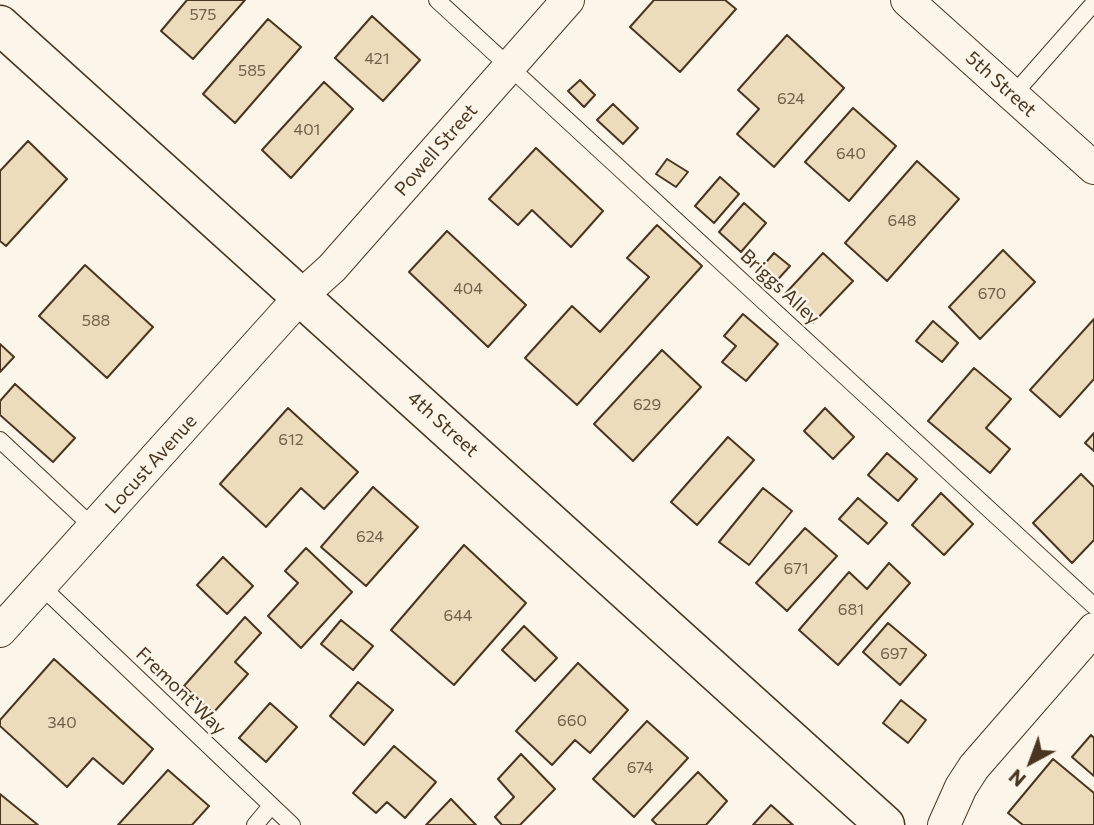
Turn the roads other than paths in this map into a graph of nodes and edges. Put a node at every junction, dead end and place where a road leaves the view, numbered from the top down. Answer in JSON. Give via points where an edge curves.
{"nodes":[{"id":1,"x":437,"y":0,"type":"edge"},
{"id":2,"x":568,"y":0,"type":"edge"},
{"id":3,"x":907,"y":0,"type":"edge"},
{"id":4,"x":1094,"y":3,"type":"edge"},
{"id":5,"x":0,"y":25,"type":"edge"},
{"id":6,"x":509,"y":67,"type":"junction"},
{"id":7,"x":1013,"y":95,"type":"junction"},
{"id":8,"x":1094,"y":168,"type":"edge"},
{"id":9,"x":301,"y":296,"type":"junction"},
{"id":10,"x":0,"y":440,"type":"edge"},
{"id":11,"x":93,"y":527,"type":"junction"},
{"id":12,"x":41,"y":586,"type":"junction"},
{"id":13,"x":1094,"y":606,"type":"edge"},
{"id":14,"x":1094,"y":629,"type":"edge"},
{"id":15,"x":0,"y":631,"type":"edge"},
{"id":16,"x":271,"y":806,"type":"junction"},
{"id":17,"x":254,"y":825,"type":"edge"},
{"id":18,"x":292,"y":825,"type":"edge"},
{"id":19,"x":885,"y":825,"type":"edge"},
{"id":20,"x":944,"y":825,"type":"edge"}],
"edges":[{"from":1,"to":6,"type":"lane","name":"Briggs Alley"},
{"from":2,"to":6,"type":"street","name":"Powell Street"},
{"from":3,"to":7,"type":"street","name":"5th Street"},
{"from":4,"to":7,"type":"lane"},
{"from":5,"to":9,"type":"main road","name":"4th Street"},
{"from":6,"to":9,"type":"street","name":"Powell Street","via":[[332,268]]},
{"from":6,"to":13,"type":"lane","name":"Briggs Alley"},
{"from":7,"to":8,"type":"street","name":"5th Street"},
{"from":9,"to":11,"type":"street","name":"Locust Avenue"},
{"from":9,"to":19,"type":"main road","name":"4th Street"},
{"from":10,"to":11,"type":"lane"},
{"from":11,"to":12,"type":"street","name":"Locust Avenue"},
{"from":12,"to":15,"type":"street","name":"Locust Avenue"},
{"from":12,"to":16,"type":"lane","name":"Fremont Way"},
{"from":14,"to":20,"type":"street","via":[[974,767]]},
{"from":16,"to":17,"type":"lane"},
{"from":16,"to":18,"type":"lane","name":"Fremont Way"}]}
